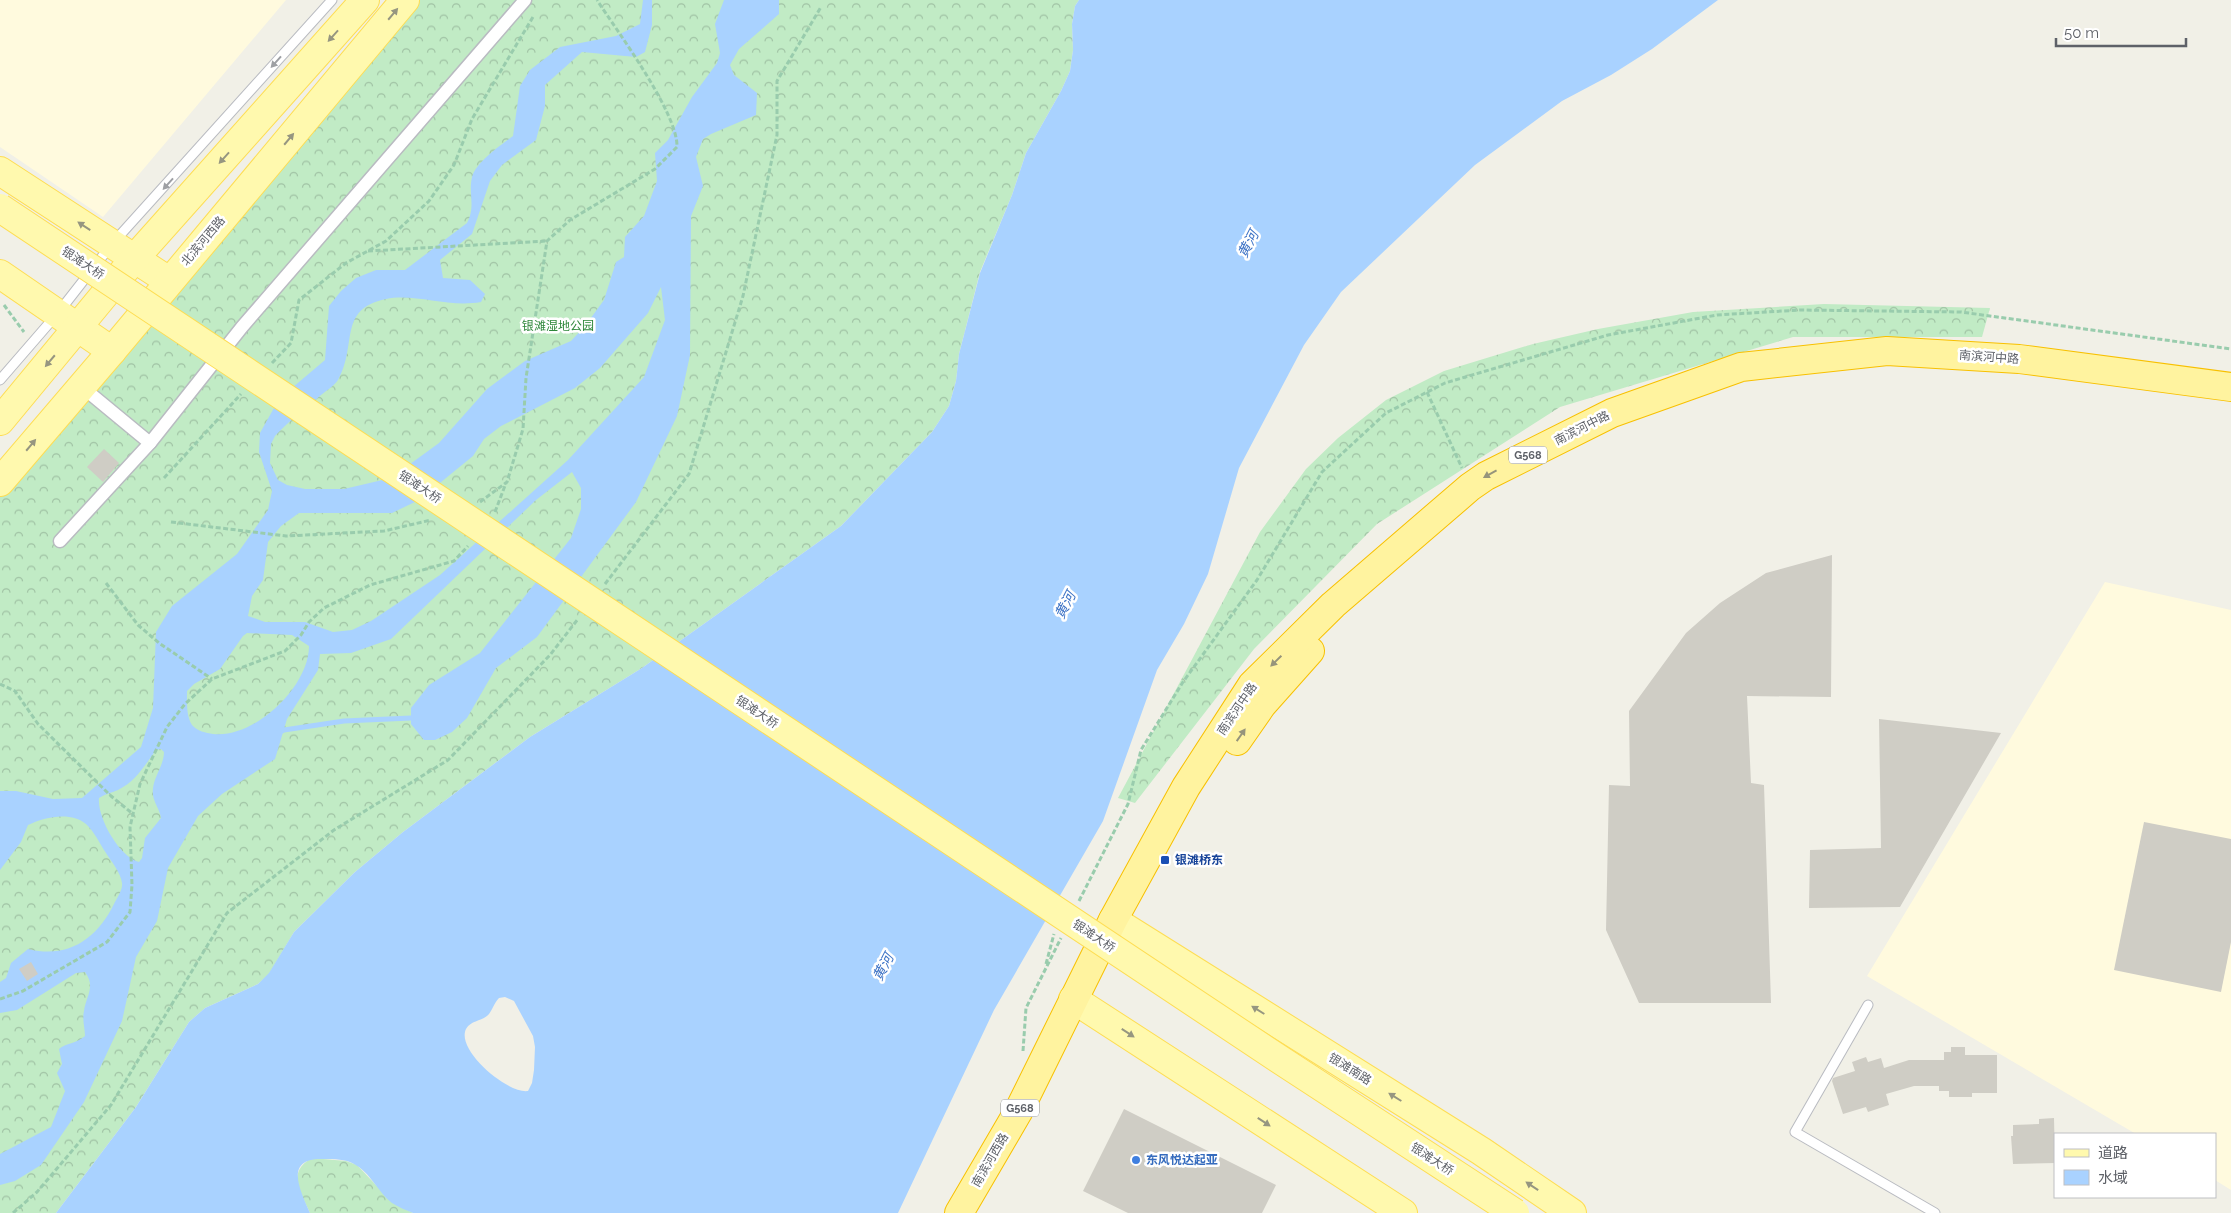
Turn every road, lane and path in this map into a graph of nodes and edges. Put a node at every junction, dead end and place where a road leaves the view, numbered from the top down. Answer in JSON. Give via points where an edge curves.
{"nodes":[{"id":1,"x":332,"y":0,"type":"edge"},
{"id":2,"x":365,"y":0,"type":"edge"},
{"id":3,"x":405,"y":0,"type":"edge"},
{"id":4,"x":525,"y":0,"type":"edge"},
{"id":5,"x":597,"y":0,"type":"edge"},
{"id":6,"x":821,"y":7,"type":"dead end"},
{"id":7,"x":533,"y":17,"type":"dead end"},
{"id":8,"x":0,"y":171,"type":"edge"},
{"id":9,"x":0,"y":208,"type":"edge"},
{"id":10,"x":0,"y":228,"type":"edge"},
{"id":11,"x":547,"y":241,"type":"junction"},
{"id":12,"x":123,"y":251,"type":"junction"},
{"id":13,"x":367,"y":252,"type":"junction"},
{"id":14,"x":0,"y":274,"type":"edge"},
{"id":15,"x":169,"y":281,"type":"junction"},
{"id":16,"x":68,"y":320,"type":"junction"},
{"id":17,"x":2231,"y":349,"type":"edge"},
{"id":18,"x":112,"y":351,"type":"junction"},
{"id":19,"x":265,"y":370,"type":"dead end"},
{"id":20,"x":0,"y":380,"type":"edge"},
{"id":21,"x":81,"y":386,"type":"junction"},
{"id":22,"x":2231,"y":387,"type":"edge"},
{"id":23,"x":245,"y":390,"type":"dead end"},
{"id":24,"x":1427,"y":392,"type":"junction"},
{"id":25,"x":2231,"y":403,"type":"edge"},
{"id":26,"x":0,"y":420,"type":"edge"},
{"id":27,"x":150,"y":443,"type":"junction"},
{"id":28,"x":164,"y":478,"type":"dead end"},
{"id":29,"x":0,"y":482,"type":"edge"},
{"id":30,"x":507,"y":482,"type":"junction"},
{"id":31,"x":1470,"y":487,"type":"junction"},
{"id":32,"x":475,"y":505,"type":"dead end"},
{"id":33,"x":494,"y":515,"type":"dead end"},
{"id":34,"x":440,"y":518,"type":"dead end"},
{"id":35,"x":171,"y":522,"type":"dead end"},
{"id":36,"x":60,"y":541,"type":"dead end"},
{"id":37,"x":472,"y":542,"type":"dead end"},
{"id":38,"x":106,"y":583,"type":"dead end"},
{"id":39,"x":605,"y":584,"type":"dead end"},
{"id":40,"x":580,"y":616,"type":"dead end"},
{"id":41,"x":212,"y":679,"type":"junction"},
{"id":42,"x":0,"y":684,"type":"edge"},
{"id":43,"x":133,"y":814,"type":"junction"},
{"id":44,"x":1078,"y":903,"type":"dead end"},
{"id":45,"x":1120,"y":923,"type":"junction"},
{"id":46,"x":1060,"y":930,"type":"junction"},
{"id":47,"x":1043,"y":974,"type":"junction"},
{"id":48,"x":0,"y":1000,"type":"edge"},
{"id":49,"x":1080,"y":1003,"type":"junction"},
{"id":50,"x":1868,"y":1005,"type":"dead end"},
{"id":51,"x":1022,"y":1055,"type":"dead end"},
{"id":52,"x":13,"y":1213,"type":"edge"},
{"id":53,"x":959,"y":1213,"type":"edge"},
{"id":54,"x":975,"y":1213,"type":"edge"},
{"id":55,"x":1403,"y":1213,"type":"edge"},
{"id":56,"x":1484,"y":1213,"type":"edge"},
{"id":57,"x":1515,"y":1213,"type":"edge"},
{"id":58,"x":1572,"y":1213,"type":"edge"},
{"id":59,"x":1934,"y":1213,"type":"edge"}],
"edges":[{"from":1,"to":12,"type":"lane","one_way":true},
{"from":2,"to":12,"type":"main road","one_way":true},
{"from":15,"to":3,"type":"main road","name":"北滨河西路","one_way":true},
{"from":4,"to":27,"type":"street","via":[[242,327]]},
{"from":5,"to":11,"type":"path","bridge":true,"via":[[652,84],[677,136],[677,147],[655,169],[570,220]]},
{"from":6,"to":39,"type":"path","via":[[777,81],[777,135],[743,296],[689,474]]},
{"from":7,"to":13,"type":"path","via":[[472,119],[454,165],[429,201],[386,241]]},
{"from":12,"to":8,"type":"main road","one_way":true},
{"from":9,"to":57,"type":"main road","name":"银滩大桥","bridge":true},
{"from":10,"to":46,"type":"main road","name":"银滩大桥"},
{"from":11,"to":13,"type":"path"},
{"from":11,"to":30,"type":"path","bridge":true,"via":[[526,378],[523,429]]},
{"from":12,"to":15,"type":"main road"},
{"from":12,"to":16,"type":"main road"},
{"from":13,"to":19,"type":"path","via":[[346,263],[299,300],[291,343]]},
{"from":14,"to":16,"type":"main road"},
{"from":15,"to":18,"type":"main road","name":"北滨河西路"},
{"from":16,"to":18,"type":"main road"},
{"from":16,"to":20,"type":"lane"},
{"from":16,"to":26,"type":"main road","one_way":true},
{"from":17,"to":24,"type":"path","via":[[1961,312],[1800,310],[1717,315],[1608,335],[1445,383]]},
{"from":18,"to":21,"type":"main road","name":"北滨河西路"},
{"from":21,"to":27,"type":"street"},
{"from":29,"to":21,"type":"main road","name":"北滨河西路","one_way":true},
{"from":22,"to":31,"type":"highway","name":"南滨河中路","number":"G568","one_way":true,"via":[[2019,359],[1887,351],[1741,366],[1612,412]]},
{"from":23,"to":28,"type":"path"},
{"from":24,"to":31,"type":"path"},
{"from":24,"to":44,"type":"path","via":[[1386,412],[1322,472],[1257,580],[1183,682],[1141,750],[1128,804]]},
{"from":45,"to":25,"type":"highway","name":"南滨河中路","number":"G568","one_way":true,"via":[[1199,796],[1262,705],[1342,616],[1494,492],[1620,426],[1741,384],[1885,368],[2017,374]]},
{"from":27,"to":36,"type":"street"},
{"from":30,"to":32,"type":"path","bridge":true},
{"from":30,"to":33,"type":"path","bridge":true},
{"from":31,"to":45,"type":"highway","name":"南滨河中路","number":"G568","one_way":true,"via":[[1333,606],[1252,685],[1186,787]]},
{"from":34,"to":35,"type":"path","bridge":true,"via":[[384,531],[286,536]]},
{"from":37,"to":41,"type":"path","bridge":true,"via":[[454,561],[370,585],[324,608],[285,651]]},
{"from":38,"to":41,"type":"path","via":[[138,625]]},
{"from":40,"to":52,"type":"path","via":[[550,655],[448,760],[334,830],[227,913],[111,1105],[37,1192]]},
{"from":41,"to":43,"type":"path","bridge":true,"via":[[185,704],[167,727],[140,784]]},
{"from":42,"to":43,"type":"path","via":[[15,691],[38,724]]},
{"from":43,"to":48,"type":"path","bridge":true,"via":[[130,827],[130,912],[107,942],[23,991]]},
{"from":45,"to":49,"type":"highway","name":"南滨河中路","number":"G568"},
{"from":58,"to":45,"type":"main road","name":"银滩南路","one_way":true},
{"from":46,"to":47,"type":"path"},
{"from":46,"to":47,"type":"path"},
{"from":46,"to":56,"type":"main road","name":"银滩大桥"},
{"from":47,"to":51,"type":"path","via":[[1026,1008]]},
{"from":49,"to":53,"type":"highway","name":"南滨河西路","number":"G568"},
{"from":49,"to":54,"type":"highway","name":"南滨河西路","number":"G568","via":[[1030,1119]]},
{"from":49,"to":55,"type":"main road","one_way":true},
{"from":50,"to":59,"type":"lane","via":[[1795,1132]]}]}
